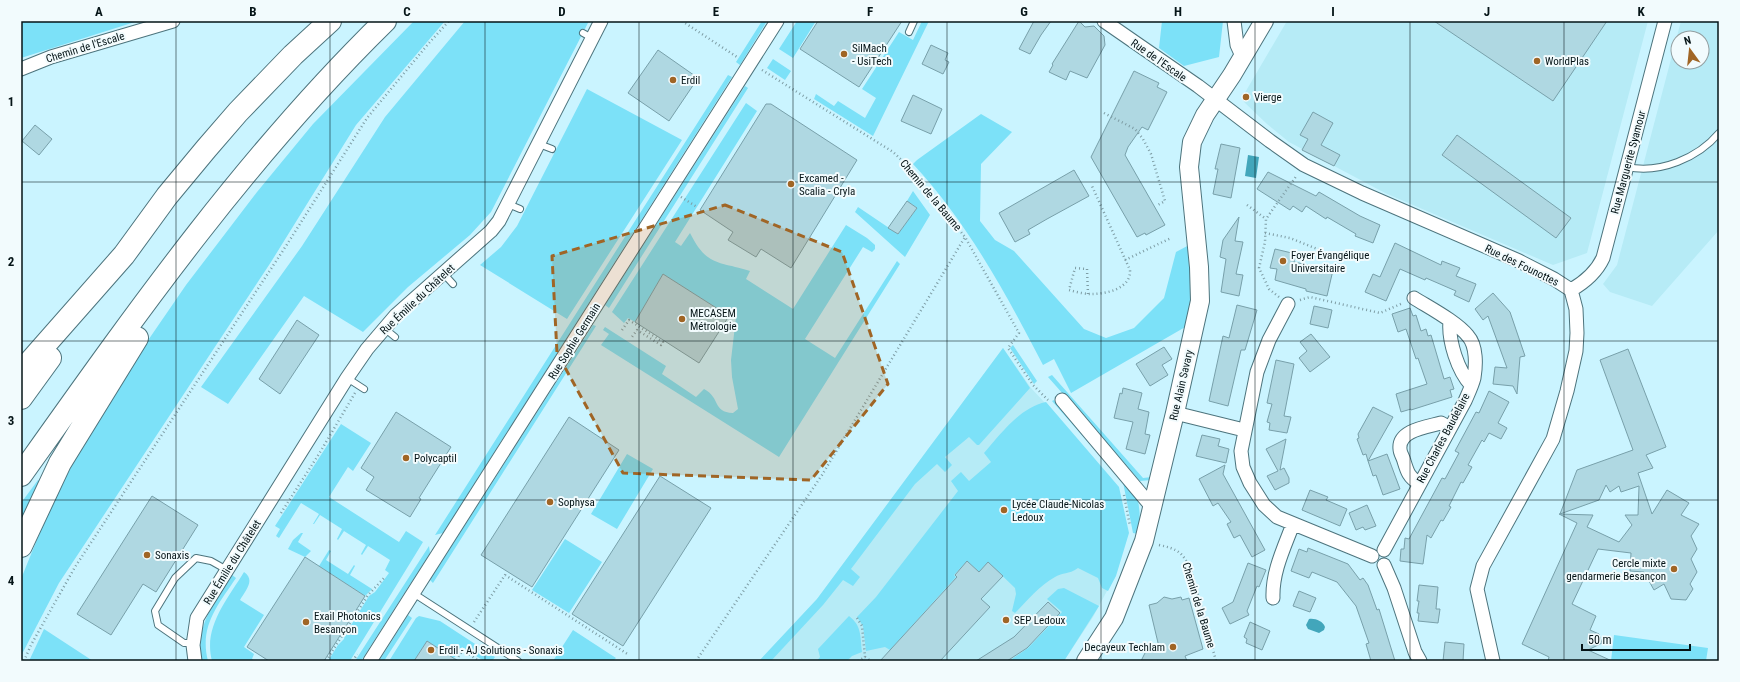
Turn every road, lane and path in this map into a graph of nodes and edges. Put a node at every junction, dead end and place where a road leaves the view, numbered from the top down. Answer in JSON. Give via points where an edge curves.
{"nodes":[{"id":1,"x":173,"y":21,"type":"edge"},
{"id":2,"x":330,"y":21,"type":"edge"},
{"id":3,"x":385,"y":21,"type":"edge"},
{"id":4,"x":449,"y":21,"type":"edge"},
{"id":5,"x":601,"y":21,"type":"edge"},
{"id":6,"x":682,"y":21,"type":"edge"},
{"id":7,"x":777,"y":21,"type":"edge"},
{"id":8,"x":914,"y":21,"type":"edge"},
{"id":9,"x":1104,"y":21,"type":"edge"},
{"id":10,"x":1234,"y":21,"type":"edge"},
{"id":11,"x":1264,"y":21,"type":"edge"},
{"id":12,"x":1665,"y":21,"type":"edge"},
{"id":13,"x":909,"y":32,"type":"dead end"},
{"id":14,"x":1242,"y":56,"type":"junction"},
{"id":15,"x":737,"y":57,"type":"dead end"},
{"id":16,"x":21,"y":69,"type":"edge"},
{"id":17,"x":762,"y":70,"type":"dead end"},
{"id":18,"x":1214,"y":99,"type":"junction"},
{"id":19,"x":1104,"y":113,"type":"dead end"},
{"id":20,"x":1719,"y":133,"type":"edge"},
{"id":21,"x":539,"y":144,"type":"junction"},
{"id":22,"x":552,"y":149,"type":"dead end"},
{"id":23,"x":1304,"y":165,"type":"junction"},
{"id":24,"x":1627,"y":167,"type":"junction"},
{"id":25,"x":1092,"y":186,"type":"dead end"},
{"id":26,"x":681,"y":198,"type":"dead end"},
{"id":27,"x":508,"y":204,"type":"junction"},
{"id":28,"x":1247,"y":205,"type":"dead end"},
{"id":29,"x":1156,"y":206,"type":"dead end"},
{"id":30,"x":697,"y":207,"type":"dead end"},
{"id":31,"x":520,"y":209,"type":"dead end"},
{"id":32,"x":1266,"y":219,"type":"junction"},
{"id":33,"x":198,"y":231,"type":"junction"},
{"id":34,"x":1265,"y":234,"type":"junction"},
{"id":35,"x":965,"y":237,"type":"junction"},
{"id":36,"x":1171,"y":238,"type":"dead end"},
{"id":37,"x":1337,"y":257,"type":"dead end"},
{"id":38,"x":1125,"y":260,"type":"junction"},
{"id":39,"x":119,"y":261,"type":"junction"},
{"id":40,"x":443,"y":273,"type":"junction"},
{"id":41,"x":453,"y":284,"type":"dead end"},
{"id":42,"x":1571,"y":290,"type":"junction"},
{"id":43,"x":1088,"y":294,"type":"junction"},
{"id":44,"x":1414,"y":298,"type":"joint"},
{"id":45,"x":1288,"y":304,"type":"junction"},
{"id":46,"x":1450,"y":321,"type":"junction"},
{"id":47,"x":384,"y":328,"type":"junction"},
{"id":48,"x":622,"y":330,"type":"dead end"},
{"id":49,"x":395,"y":337,"type":"dead end"},
{"id":50,"x":632,"y":337,"type":"dead end"},
{"id":51,"x":21,"y":372,"type":"edge"},
{"id":52,"x":347,"y":378,"type":"junction"},
{"id":53,"x":1471,"y":385,"type":"junction"},
{"id":54,"x":362,"y":388,"type":"joint"},
{"id":55,"x":21,"y":398,"type":"edge"},
{"id":56,"x":1057,"y":402,"type":"joint"},
{"id":57,"x":1175,"y":413,"type":"junction"},
{"id":58,"x":1450,"y":428,"type":"junction"},
{"id":59,"x":1244,"y":430,"type":"junction"},
{"id":60,"x":21,"y":475,"type":"edge"},
{"id":61,"x":1419,"y":483,"type":"junction"},
{"id":62,"x":1123,"y":490,"type":"dead end"},
{"id":63,"x":1152,"y":507,"type":"junction"},
{"id":64,"x":280,"y":514,"type":"dead end"},
{"id":65,"x":1293,"y":524,"type":"junction"},
{"id":66,"x":1132,"y":532,"type":"dead end"},
{"id":67,"x":1155,"y":544,"type":"dead end"},
{"id":68,"x":21,"y":546,"type":"edge"},
{"id":69,"x":1384,"y":550,"type":"junction"},
{"id":70,"x":1372,"y":556,"type":"junction"},
{"id":71,"x":1384,"y":565,"type":"junction"},
{"id":72,"x":227,"y":570,"type":"junction"},
{"id":73,"x":507,"y":572,"type":"dead end"},
{"id":74,"x":505,"y":575,"type":"junction"},
{"id":75,"x":384,"y":577,"type":"dead end"},
{"id":76,"x":413,"y":593,"type":"junction"},
{"id":77,"x":1273,"y":598,"type":"dead end"},
{"id":78,"x":857,"y":618,"type":"dead end"},
{"id":79,"x":470,"y":629,"type":"junction"},
{"id":80,"x":194,"y":643,"type":"junction"},
{"id":81,"x":629,"y":655,"type":"dead end"},
{"id":82,"x":865,"y":657,"type":"junction"},
{"id":83,"x":456,"y":660,"type":"dead end"},
{"id":84,"x":24,"y":661,"type":"edge"},
{"id":85,"x":195,"y":661,"type":"edge"},
{"id":86,"x":326,"y":661,"type":"edge"},
{"id":87,"x":370,"y":661,"type":"edge"},
{"id":88,"x":479,"y":661,"type":"edge"},
{"id":89,"x":518,"y":661,"type":"edge"},
{"id":90,"x":696,"y":661,"type":"edge"},
{"id":91,"x":858,"y":661,"type":"edge"},
{"id":92,"x":871,"y":661,"type":"edge"},
{"id":93,"x":1086,"y":661,"type":"edge"},
{"id":94,"x":1216,"y":661,"type":"edge"},
{"id":95,"x":1420,"y":661,"type":"edge"},
{"id":96,"x":1493,"y":661,"type":"edge"}],
"edges":[{"from":1,"to":16,"type":"street","name":"Chemin de l'Escale","via":[[51,57]]},
{"from":2,"to":39,"type":"highway","via":[[238,112],[167,196]]},
{"from":3,"to":33,"type":"highway","via":[[322,84]]},
{"from":4,"to":84,"type":"path","via":[[367,118],[75,567]]},
{"from":5,"to":21,"type":"street","name":"Rue Émilie du Châtelet","via":[[588,35]]},
{"from":6,"to":15,"type":"path"},
{"from":7,"to":76,"type":"street","name":"Rue Sophie Germain"},
{"from":8,"to":13,"type":"lane"},
{"from":9,"to":18,"type":"street","name":"Rue de l'Escale"},
{"from":10,"to":14,"type":"street","via":[[1236,41]]},
{"from":11,"to":14,"type":"street"},
{"from":12,"to":24,"type":"street","name":"Rue Marguerite Syamour"},
{"from":14,"to":18,"type":"street"},
{"from":17,"to":35,"type":"path","name":"Chemin de la Baume","via":[[893,152],[910,168]]},
{"from":18,"to":23,"type":"street","name":"Rue des Founottes"},
{"from":18,"to":57,"type":"street","name":"Rue Alain Savary","via":[[1192,142],[1190,154],[1200,301]]},
{"from":19,"to":29,"type":"path","via":[[1135,129],[1151,154],[1165,201]]},
{"from":20,"to":24,"type":"lane","via":[[1697,154],[1673,163],[1647,169]]},
{"from":21,"to":22,"type":"lane"},
{"from":21,"to":27,"type":"street","name":"Rue Émilie du Châtelet"},
{"from":23,"to":32,"type":"path"},
{"from":23,"to":42,"type":"street","name":"Rue des Founottes","via":[[1519,261],[1554,278]]},
{"from":24,"to":42,"type":"street","name":"Rue Marguerite Syamour","via":[[1600,265],[1594,274]]},
{"from":25,"to":38,"type":"path"},
{"from":26,"to":30,"type":"path"},
{"from":27,"to":31,"type":"lane"},
{"from":27,"to":40,"type":"street","name":"Rue Émilie du Châtelet","via":[[491,231]]},
{"from":28,"to":32,"type":"path"},
{"from":32,"to":34,"type":"path"},
{"from":33,"to":60,"type":"highway"},
{"from":33,"to":68,"type":"highway","via":[[140,333],[60,463]]},
{"from":34,"to":37,"type":"path","via":[[1290,238]]},
{"from":34,"to":45,"type":"path","via":[[1259,268],[1269,289]]},
{"from":35,"to":56,"type":"path","name":"Chemin de la Baume","via":[[1019,333],[1008,348],[1032,385]]},
{"from":35,"to":90,"type":"path","via":[[822,475]]},
{"from":36,"to":38,"type":"path"},
{"from":38,"to":43,"type":"path","via":[[1130,276],[1126,282],[1112,292]]},
{"from":39,"to":51,"type":"highway"},
{"from":39,"to":55,"type":"highway"},
{"from":40,"to":41,"type":"lane"},
{"from":40,"to":47,"type":"street","name":"Rue Émilie du Châtelet"},
{"from":42,"to":96,"type":"street","name":"Rue des Founottes","via":[[1576,308],[1576,352],[1553,439],[1478,578],[1477,589]]},
{"from":43,"to":43,"type":"path","via":[[1069,290],[1075,268],[1088,269]]},
{"from":44,"to":45,"type":"path","via":[[1380,313],[1310,297]]},
{"from":44,"to":46,"type":"street","name":"Rue Charles Baudelaire"},
{"from":45,"to":59,"type":"street","via":[[1262,355]]},
{"from":46,"to":53,"type":"street","via":[[1448,332],[1460,368]]},
{"from":46,"to":53,"type":"street","name":"Rue Charles Baudelaire","via":[[1469,337],[1474,350],[1476,365]]},
{"from":47,"to":49,"type":"lane"},
{"from":47,"to":52,"type":"street","name":"Rue Émilie du Châtelet"},
{"from":48,"to":50,"type":"path","via":[[629,320],[663,342],[661,345],[637,330]]},
{"from":52,"to":54,"type":"lane"},
{"from":52,"to":72,"type":"street","name":"Rue Émilie du Châtelet"},
{"from":53,"to":58,"type":"street","name":"Rue Charles Baudelaire"},
{"from":54,"to":64,"type":"path"},
{"from":56,"to":63,"type":"street"},
{"from":57,"to":59,"type":"street"},
{"from":57,"to":63,"type":"street","name":"Rue Alain Savary"},
{"from":58,"to":61,"type":"street","name":"Rue Charles Baudelaire"},
{"from":58,"to":61,"type":"street","via":[[1441,423],[1407,433],[1401,440],[1400,449],[1408,473],[1411,479]]},
{"from":59,"to":65,"type":"street","via":[[1241,459],[1250,483],[1270,512]]},
{"from":61,"to":69,"type":"street","name":"Rue Charles Baudelaire"},
{"from":62,"to":66,"type":"path"},
{"from":63,"to":93,"type":"street","name":"Rue Alain Savary","via":[[1144,541],[1121,602],[1114,618]]},
{"from":65,"to":70,"type":"street"},
{"from":65,"to":77,"type":"street","via":[[1272,584]]},
{"from":67,"to":94,"type":"path","name":"Chemin de la Baume","via":[[1175,549],[1184,556],[1191,570]]},
{"from":69,"to":70,"type":"street","via":[[1376,550]]},
{"from":69,"to":71,"type":"street","via":[[1388,557]]},
{"from":70,"to":71,"type":"street","via":[[1374,564]]},
{"from":71,"to":95,"type":"street"},
{"from":72,"to":80,"type":"street","name":"Rue Émilie du Châtelet","via":[[197,618]]},
{"from":72,"to":80,"type":"lane","via":[[211,560],[196,558],[175,578],[155,611],[158,625],[184,643]]},
{"from":73,"to":74,"type":"path"},
{"from":74,"to":79,"type":"path"},
{"from":74,"to":81,"type":"path"},
{"from":75,"to":86,"type":"path","via":[[368,595]]},
{"from":76,"to":79,"type":"lane"},
{"from":76,"to":87,"type":"street","name":"Rue Sophie Germain"},
{"from":78,"to":82,"type":"path","via":[[862,626]]},
{"from":79,"to":89,"type":"lane"},
{"from":80,"to":85,"type":"street","name":"Rue Émilie du Châtelet"},
{"from":82,"to":91,"type":"path"},
{"from":82,"to":92,"type":"path"},
{"from":83,"to":88,"type":"path","via":[[462,650]]}]}
